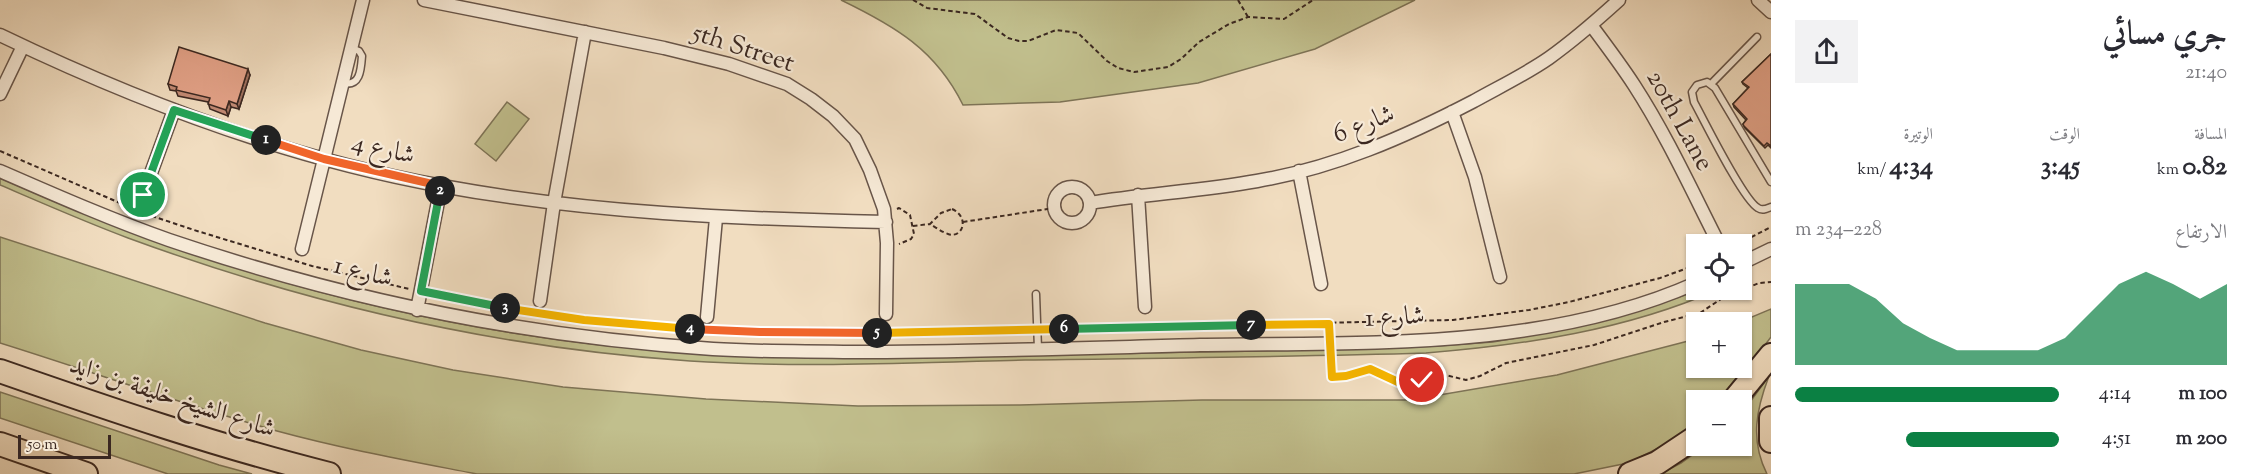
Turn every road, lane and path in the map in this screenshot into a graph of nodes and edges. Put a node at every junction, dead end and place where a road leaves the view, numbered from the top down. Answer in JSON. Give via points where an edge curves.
{"nodes":[{"id":1,"x":363,"y":0,"type":"edge"},
{"id":2,"x":424,"y":0,"type":"edge"},
{"id":3,"x":913,"y":0,"type":"edge"},
{"id":4,"x":1238,"y":0,"type":"edge"},
{"id":5,"x":1313,"y":0,"type":"edge"},
{"id":6,"x":1619,"y":0,"type":"edge"},
{"id":7,"x":1758,"y":0,"type":"edge"},
{"id":8,"x":1771,"y":12,"type":"edge"},
{"id":9,"x":1248,"y":17,"type":"junction"},
{"id":10,"x":1592,"y":25,"type":"junction"},
{"id":11,"x":585,"y":32,"type":"junction"},
{"id":12,"x":0,"y":35,"type":"edge"},
{"id":13,"x":1757,"y":37,"type":"dead end"},
{"id":14,"x":23,"y":46,"type":"junction"},
{"id":15,"x":1711,"y":84,"type":"junction"},
{"id":16,"x":0,"y":94,"type":"edge"},
{"id":17,"x":174,"y":110,"type":"junction"},
{"id":18,"x":1452,"y":112,"type":"junction"},
{"id":19,"x":0,"y":151,"type":"edge"},
{"id":20,"x":324,"y":159,"type":"junction"},
{"id":21,"x":0,"y":171,"type":"edge"},
{"id":22,"x":1299,"y":171,"type":"junction"},
{"id":23,"x":1771,"y":182,"type":"edge"},
{"id":24,"x":441,"y":186,"type":"junction"},
{"id":25,"x":143,"y":195,"type":"dead end"},
{"id":26,"x":1138,"y":195,"type":"junction"},
{"id":27,"x":1090,"y":202,"type":"junction"},
{"id":28,"x":554,"y":203,"type":"junction"},
{"id":29,"x":1771,"y":207,"type":"edge"},
{"id":30,"x":1054,"y":208,"type":"junction"},
{"id":31,"x":889,"y":216,"type":"junction"},
{"id":32,"x":716,"y":218,"type":"junction"},
{"id":33,"x":963,"y":222,"type":"junction"},
{"id":34,"x":930,"y":224,"type":"junction"},
{"id":35,"x":913,"y":226,"type":"junction"},
{"id":36,"x":1771,"y":227,"type":"edge"},
{"id":37,"x":1714,"y":234,"type":"edge"},
{"id":38,"x":1752,"y":237,"type":"edge"},
{"id":39,"x":895,"y":244,"type":"dead end"},
{"id":40,"x":302,"y":249,"type":"dead end"},
{"id":41,"x":1771,"y":249,"type":"edge"},
{"id":42,"x":1752,"y":258,"type":"edge"},
{"id":43,"x":1686,"y":269,"type":"edge"},
{"id":44,"x":1500,"y":277,"type":"dead end"},
{"id":45,"x":1771,"y":282,"type":"edge"},
{"id":46,"x":1321,"y":284,"type":"dead end"},
{"id":47,"x":1686,"y":286,"type":"edge"},
{"id":48,"x":421,"y":291,"type":"junction"},
{"id":49,"x":1036,"y":294,"type":"dead end"},
{"id":50,"x":540,"y":301,"type":"dead end"},
{"id":51,"x":1144,"y":307,"type":"dead end"},
{"id":52,"x":417,"y":310,"type":"junction"},
{"id":53,"x":886,"y":314,"type":"dead end"},
{"id":54,"x":707,"y":317,"type":"dead end"},
{"id":55,"x":1038,"y":329,"type":"junction"},
{"id":56,"x":1331,"y":343,"type":"junction"},
{"id":57,"x":1038,"y":349,"type":"junction"},
{"id":58,"x":1771,"y":355,"type":"edge"},
{"id":59,"x":0,"y":371,"type":"edge"},
{"id":60,"x":1742,"y":390,"type":"edge"},
{"id":61,"x":1771,"y":418,"type":"edge"},
{"id":62,"x":1771,"y":441,"type":"edge"},
{"id":63,"x":0,"y":444,"type":"edge"},
{"id":64,"x":1686,"y":444,"type":"edge"},
{"id":65,"x":86,"y":474,"type":"edge"},
{"id":66,"x":329,"y":474,"type":"edge"},
{"id":67,"x":1630,"y":474,"type":"edge"}],
"edges":[{"from":1,"to":20,"type":"street"},
{"from":2,"to":11,"type":"street","name":"5th Street"},
{"from":3,"to":9,"type":"path","via":[[927,8],[975,14],[1008,38],[1019,41],[1056,30],[1078,33],[1107,61],[1134,72],[1168,67],[1210,34]]},
{"from":4,"to":9,"type":"path"},
{"from":5,"to":9,"type":"path","via":[[1284,19]]},
{"from":6,"to":10,"type":"street","name":"شارع 6"},
{"from":7,"to":8,"type":"street"},
{"from":10,"to":18,"type":"street","name":"شارع 6","via":[[1548,59]]},
{"from":10,"to":37,"type":"street","name":"20th Lane","via":[[1648,109]]},
{"from":11,"to":28,"type":"street"},
{"from":11,"to":31,"type":"street","name":"5th Street","via":[[729,64],[787,84],[812,99],[855,139]]},
{"from":12,"to":14,"type":"street","name":"شارع 4"},
{"from":13,"to":15,"type":"lane"},
{"from":14,"to":16,"type":"street"},
{"from":14,"to":17,"type":"street","name":"شارع 4"},
{"from":15,"to":23,"type":"lane"},
{"from":15,"to":29,"type":"lane","via":[[1702,83],[1694,88],[1694,102],[1741,187],[1756,207]]},
{"from":17,"to":20,"type":"street","name":"شارع 4"},
{"from":17,"to":25,"type":"street"},
{"from":18,"to":22,"type":"street","name":"شارع 6","via":[[1350,157]]},
{"from":18,"to":44,"type":"street","via":[[1478,188]]},
{"from":19,"to":48,"type":"path","via":[[143,213],[194,230],[312,266]]},
{"from":20,"to":24,"type":"street","name":"شارع 4"},
{"from":20,"to":40,"type":"street"},
{"from":21,"to":52,"type":"street","name":"شارع 1","via":[[166,239],[277,274]]},
{"from":22,"to":26,"type":"street","name":"شارع 6","via":[[1258,181]]},
{"from":22,"to":46,"type":"street"},
{"from":24,"to":28,"type":"street","name":"شارع 4"},
{"from":24,"to":48,"type":"street"},
{"from":26,"to":27,"type":"street","name":"شارع 6"},
{"from":26,"to":51,"type":"street"},
{"from":27,"to":30,"type":"street","via":[[1083,219],[1072,223],[1060,219]]},
{"from":27,"to":30,"type":"street","via":[[1080,189],[1069,187],[1059,192]]},
{"from":28,"to":32,"type":"street","name":"شارع 4"},
{"from":28,"to":50,"type":"street"},
{"from":30,"to":33,"type":"path"},
{"from":31,"to":32,"type":"street","name":"شارع 4"},
{"from":31,"to":35,"type":"path","via":[[899,208],[906,211]]},
{"from":31,"to":53,"type":"street","name":"5th Street"},
{"from":32,"to":54,"type":"street"},
{"from":33,"to":34,"type":"path","via":[[956,234],[949,235]]},
{"from":33,"to":34,"type":"path","via":[[952,209]]},
{"from":34,"to":35,"type":"path"},
{"from":35,"to":39,"type":"path","via":[[911,239]]},
{"from":36,"to":38,"type":"path"},
{"from":41,"to":42,"type":"street"},
{"from":43,"to":55,"type":"path","via":[[1569,302],[1453,320]]},
{"from":45,"to":56,"type":"path","via":[[1721,299],[1700,313],[1594,345],[1506,363],[1466,380],[1441,374],[1398,382],[1370,369],[1332,377]]},
{"from":47,"to":56,"type":"street","name":"شارع 1","via":[[1607,314],[1545,327]]},
{"from":48,"to":52,"type":"street"},
{"from":48,"to":55,"type":"path","via":[[538,314],[694,329],[854,334]]},
{"from":49,"to":55,"type":"lane"},
{"from":52,"to":57,"type":"street","name":"شارع 1","via":[[602,340],[717,350]]},
{"from":55,"to":57,"type":"lane"},
{"from":56,"to":57,"type":"street","name":"شارع 1"},
{"from":58,"to":60,"type":"highway"},
{"from":59,"to":66,"type":"highway","name":"شارع الشيخ خليفة بن زايد","via":[[165,428]]},
{"from":61,"to":62,"type":"highway"},
{"from":63,"to":65,"type":"highway"},
{"from":64,"to":67,"type":"highway","via":[[1657,463]]}]}
